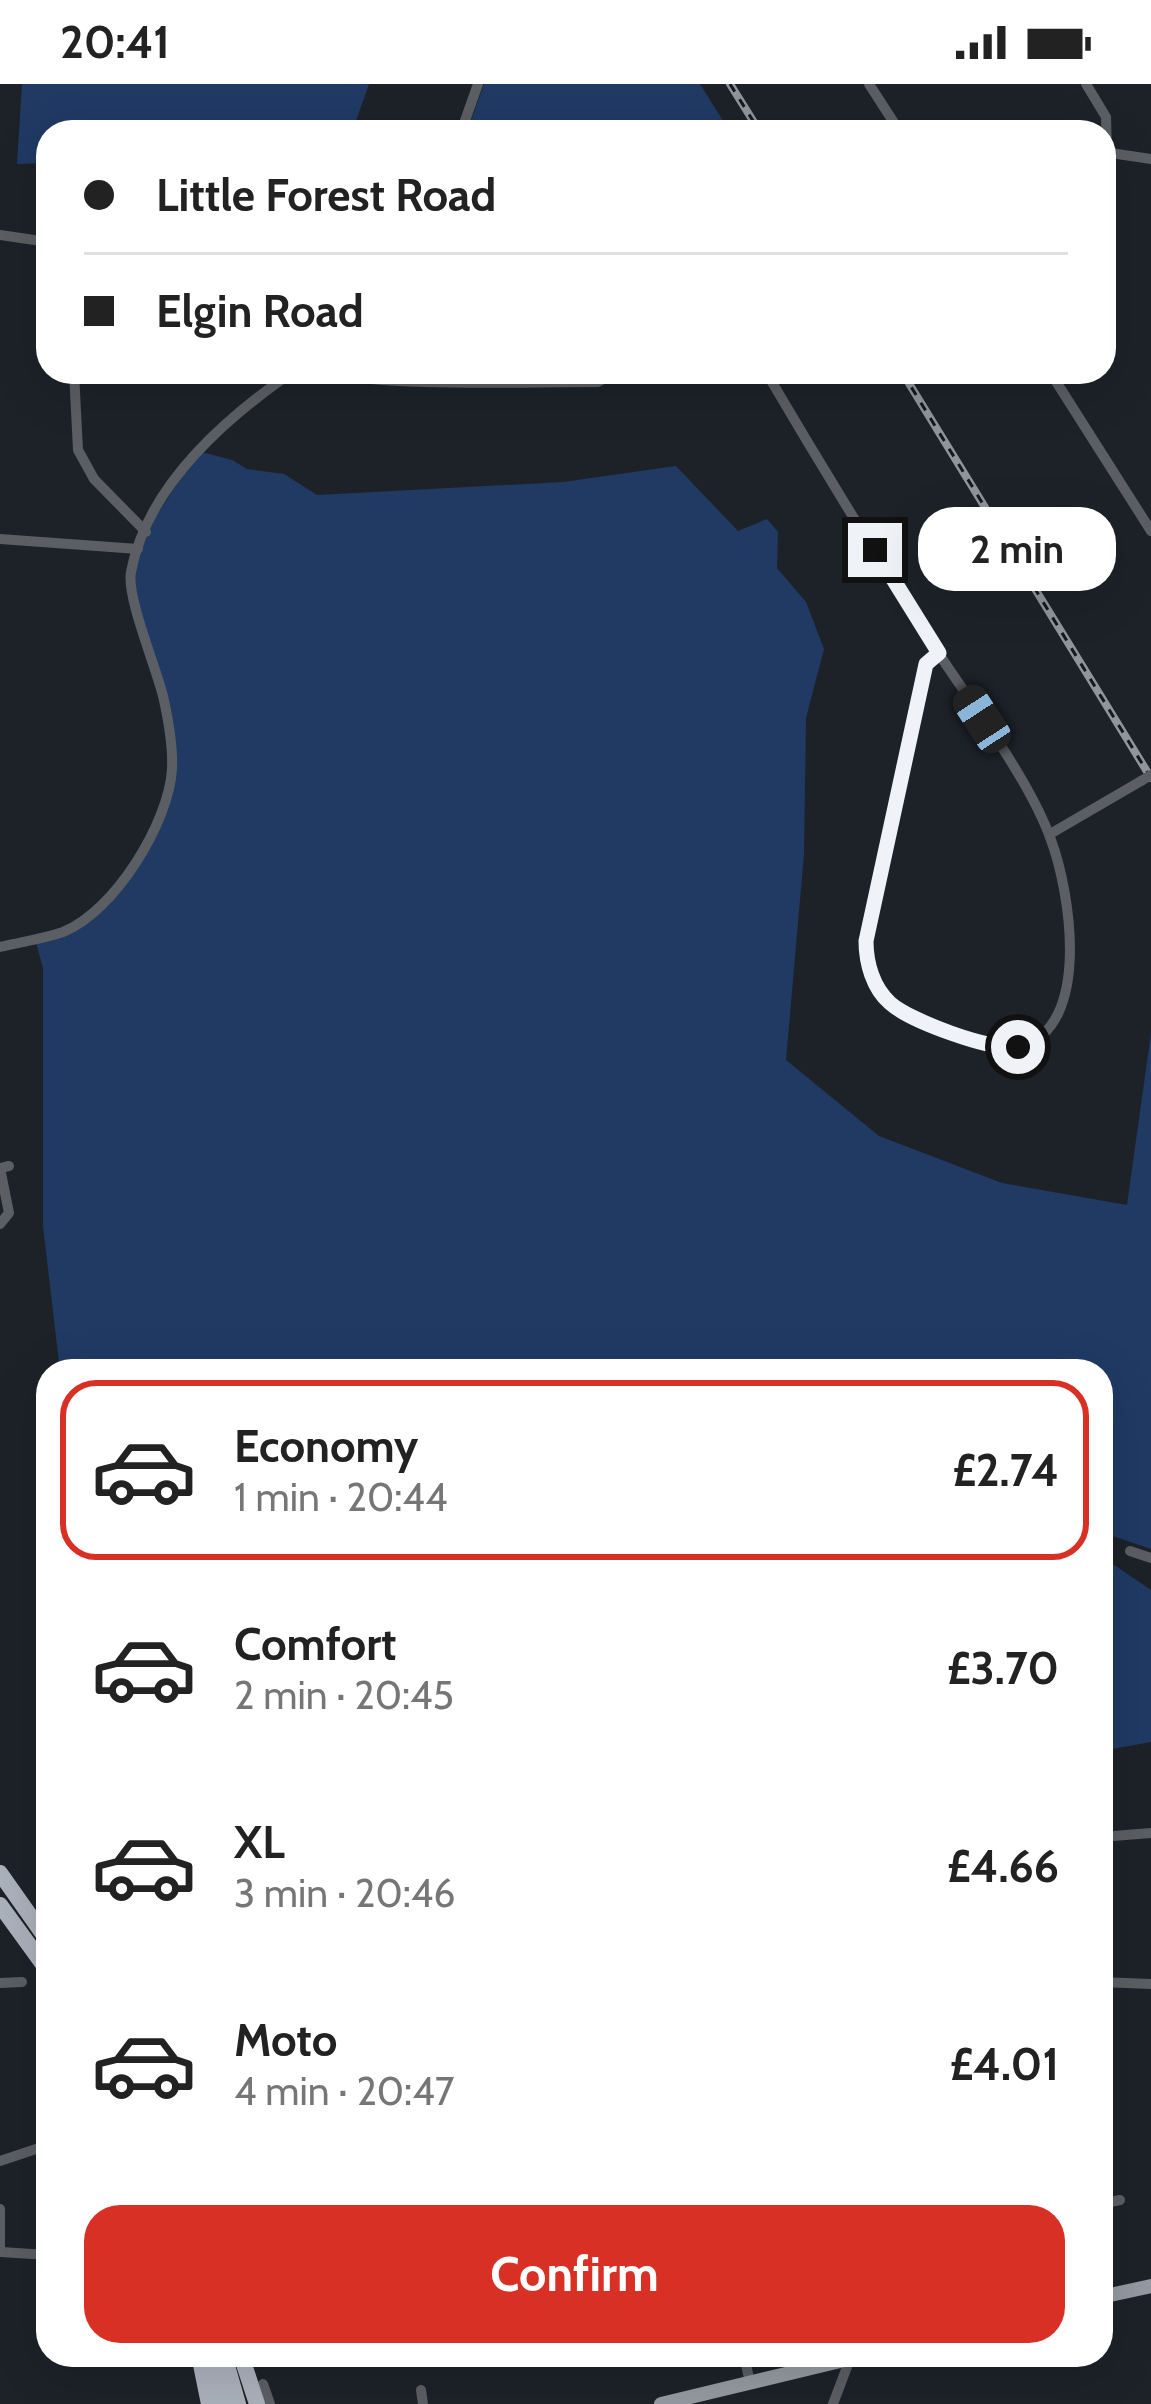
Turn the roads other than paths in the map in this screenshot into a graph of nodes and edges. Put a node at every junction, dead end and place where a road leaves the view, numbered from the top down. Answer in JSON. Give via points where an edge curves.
{"nodes":[{"id":1,"x":478,"y":84,"type":"edge"},
{"id":2,"x":869,"y":84,"type":"edge"},
{"id":3,"x":1086,"y":84,"type":"edge"},
{"id":4,"x":465,"y":120,"type":"edge"},
{"id":5,"x":892,"y":120,"type":"edge"},
{"id":6,"x":1106,"y":120,"type":"edge"},
{"id":7,"x":1116,"y":154,"type":"edge"},
{"id":8,"x":1151,"y":159,"type":"edge"},
{"id":9,"x":0,"y":235,"type":"edge"},
{"id":10,"x":36,"y":240,"type":"edge"},
{"id":11,"x":75,"y":384,"type":"edge"},
{"id":12,"x":276,"y":384,"type":"edge"},
{"id":13,"x":773,"y":384,"type":"edge"},
{"id":14,"x":1058,"y":384,"type":"edge"},
{"id":15,"x":1151,"y":531,"type":"edge"},
{"id":16,"x":146,"y":532,"type":"junction"},
{"id":17,"x":0,"y":539,"type":"edge"},
{"id":18,"x":137,"y":549,"type":"junction"},
{"id":19,"x":939,"y":653,"type":"junction"},
{"id":20,"x":1146,"y":778,"type":"edge"},
{"id":21,"x":1050,"y":834,"type":"junction"},
{"id":22,"x":0,"y":947,"type":"edge"},
{"id":23,"x":9,"y":1166,"type":"dead end"},
{"id":24,"x":0,"y":1224,"type":"edge"},
{"id":25,"x":1130,"y":1551,"type":"dead end"},
{"id":26,"x":1151,"y":1558,"type":"edge"},
{"id":27,"x":1151,"y":1833,"type":"edge"},
{"id":28,"x":1113,"y":1836,"type":"edge"},
{"id":29,"x":0,"y":1873,"type":"edge"},
{"id":30,"x":0,"y":1905,"type":"edge"},
{"id":31,"x":36,"y":1925,"type":"edge"},
{"id":32,"x":36,"y":1954,"type":"edge"},
{"id":33,"x":1113,"y":1982,"type":"edge"},
{"id":34,"x":1151,"y":1984,"type":"edge"},
{"id":35,"x":36,"y":2149,"type":"edge"},
{"id":36,"x":0,"y":2161,"type":"edge"},
{"id":37,"x":1120,"y":2200,"type":"dead end"},
{"id":38,"x":1113,"y":2201,"type":"edge"},
{"id":39,"x":0,"y":2210,"type":"edge"},
{"id":40,"x":0,"y":2252,"type":"edge"},
{"id":41,"x":36,"y":2254,"type":"edge"},
{"id":42,"x":1150,"y":2291,"type":"edge"},
{"id":43,"x":1113,"y":2296,"type":"edge"},
{"id":44,"x":201,"y":2367,"type":"edge"},
{"id":45,"x":214,"y":2367,"type":"edge"},
{"id":46,"x":227,"y":2367,"type":"edge"},
{"id":47,"x":246,"y":2367,"type":"edge"},
{"id":48,"x":746,"y":2367,"type":"edge"},
{"id":49,"x":815,"y":2367,"type":"edge"},
{"id":50,"x":852,"y":2367,"type":"edge"},
{"id":51,"x":749,"y":2383,"type":"junction"},
{"id":52,"x":263,"y":2384,"type":"dead end"},
{"id":53,"x":209,"y":2404,"type":"edge"},
{"id":54,"x":225,"y":2404,"type":"edge"},
{"id":55,"x":238,"y":2404,"type":"edge"},
{"id":56,"x":257,"y":2404,"type":"edge"},
{"id":57,"x":270,"y":2404,"type":"edge"},
{"id":58,"x":661,"y":2404,"type":"edge"},
{"id":59,"x":833,"y":2404,"type":"edge"}],
"edges":[{"from":1,"to":4,"type":"street"},
{"from":2,"to":5,"type":"street"},
{"from":3,"to":6,"type":"street"},
{"from":7,"to":8,"type":"street"},
{"from":9,"to":10,"type":"street"},
{"from":11,"to":16,"type":"street","via":[[78,450],[94,479]]},
{"from":12,"to":16,"type":"street","via":[[212,434]]},
{"from":13,"to":19,"type":"street"},
{"from":14,"to":15,"type":"street"},
{"from":16,"to":18,"type":"street"},
{"from":17,"to":18,"type":"street"},
{"from":18,"to":22,"type":"street","via":[[130,583],[164,700],[168,790],[143,852],[96,909],[66,931]]},
{"from":19,"to":21,"type":"street"},
{"from":19,"to":21,"type":"street","via":[[926,664],[866,941],[872,974],[890,1003],[987,1046],[1018,1047],[1049,1029],[1069,966],[1070,908]]},
{"from":20,"to":21,"type":"street"},
{"from":23,"to":24,"type":"street","via":[[0,1168],[9,1213]]},
{"from":25,"to":26,"type":"street"},
{"from":27,"to":28,"type":"street"},
{"from":29,"to":31,"type":"highway"},
{"from":30,"to":32,"type":"highway"},
{"from":33,"to":34,"type":"street"},
{"from":35,"to":36,"type":"street"},
{"from":37,"to":38,"type":"street"},
{"from":39,"to":40,"type":"street"},
{"from":40,"to":41,"type":"street"},
{"from":42,"to":43,"type":"main road"},
{"from":44,"to":53,"type":"highway"},
{"from":45,"to":54,"type":"highway"},
{"from":46,"to":55,"type":"highway"},
{"from":47,"to":56,"type":"highway"},
{"from":48,"to":51,"type":"street"},
{"from":49,"to":51,"type":"main road"},
{"from":50,"to":59,"type":"street"},
{"from":51,"to":58,"type":"main road"},
{"from":52,"to":57,"type":"street"}]}
